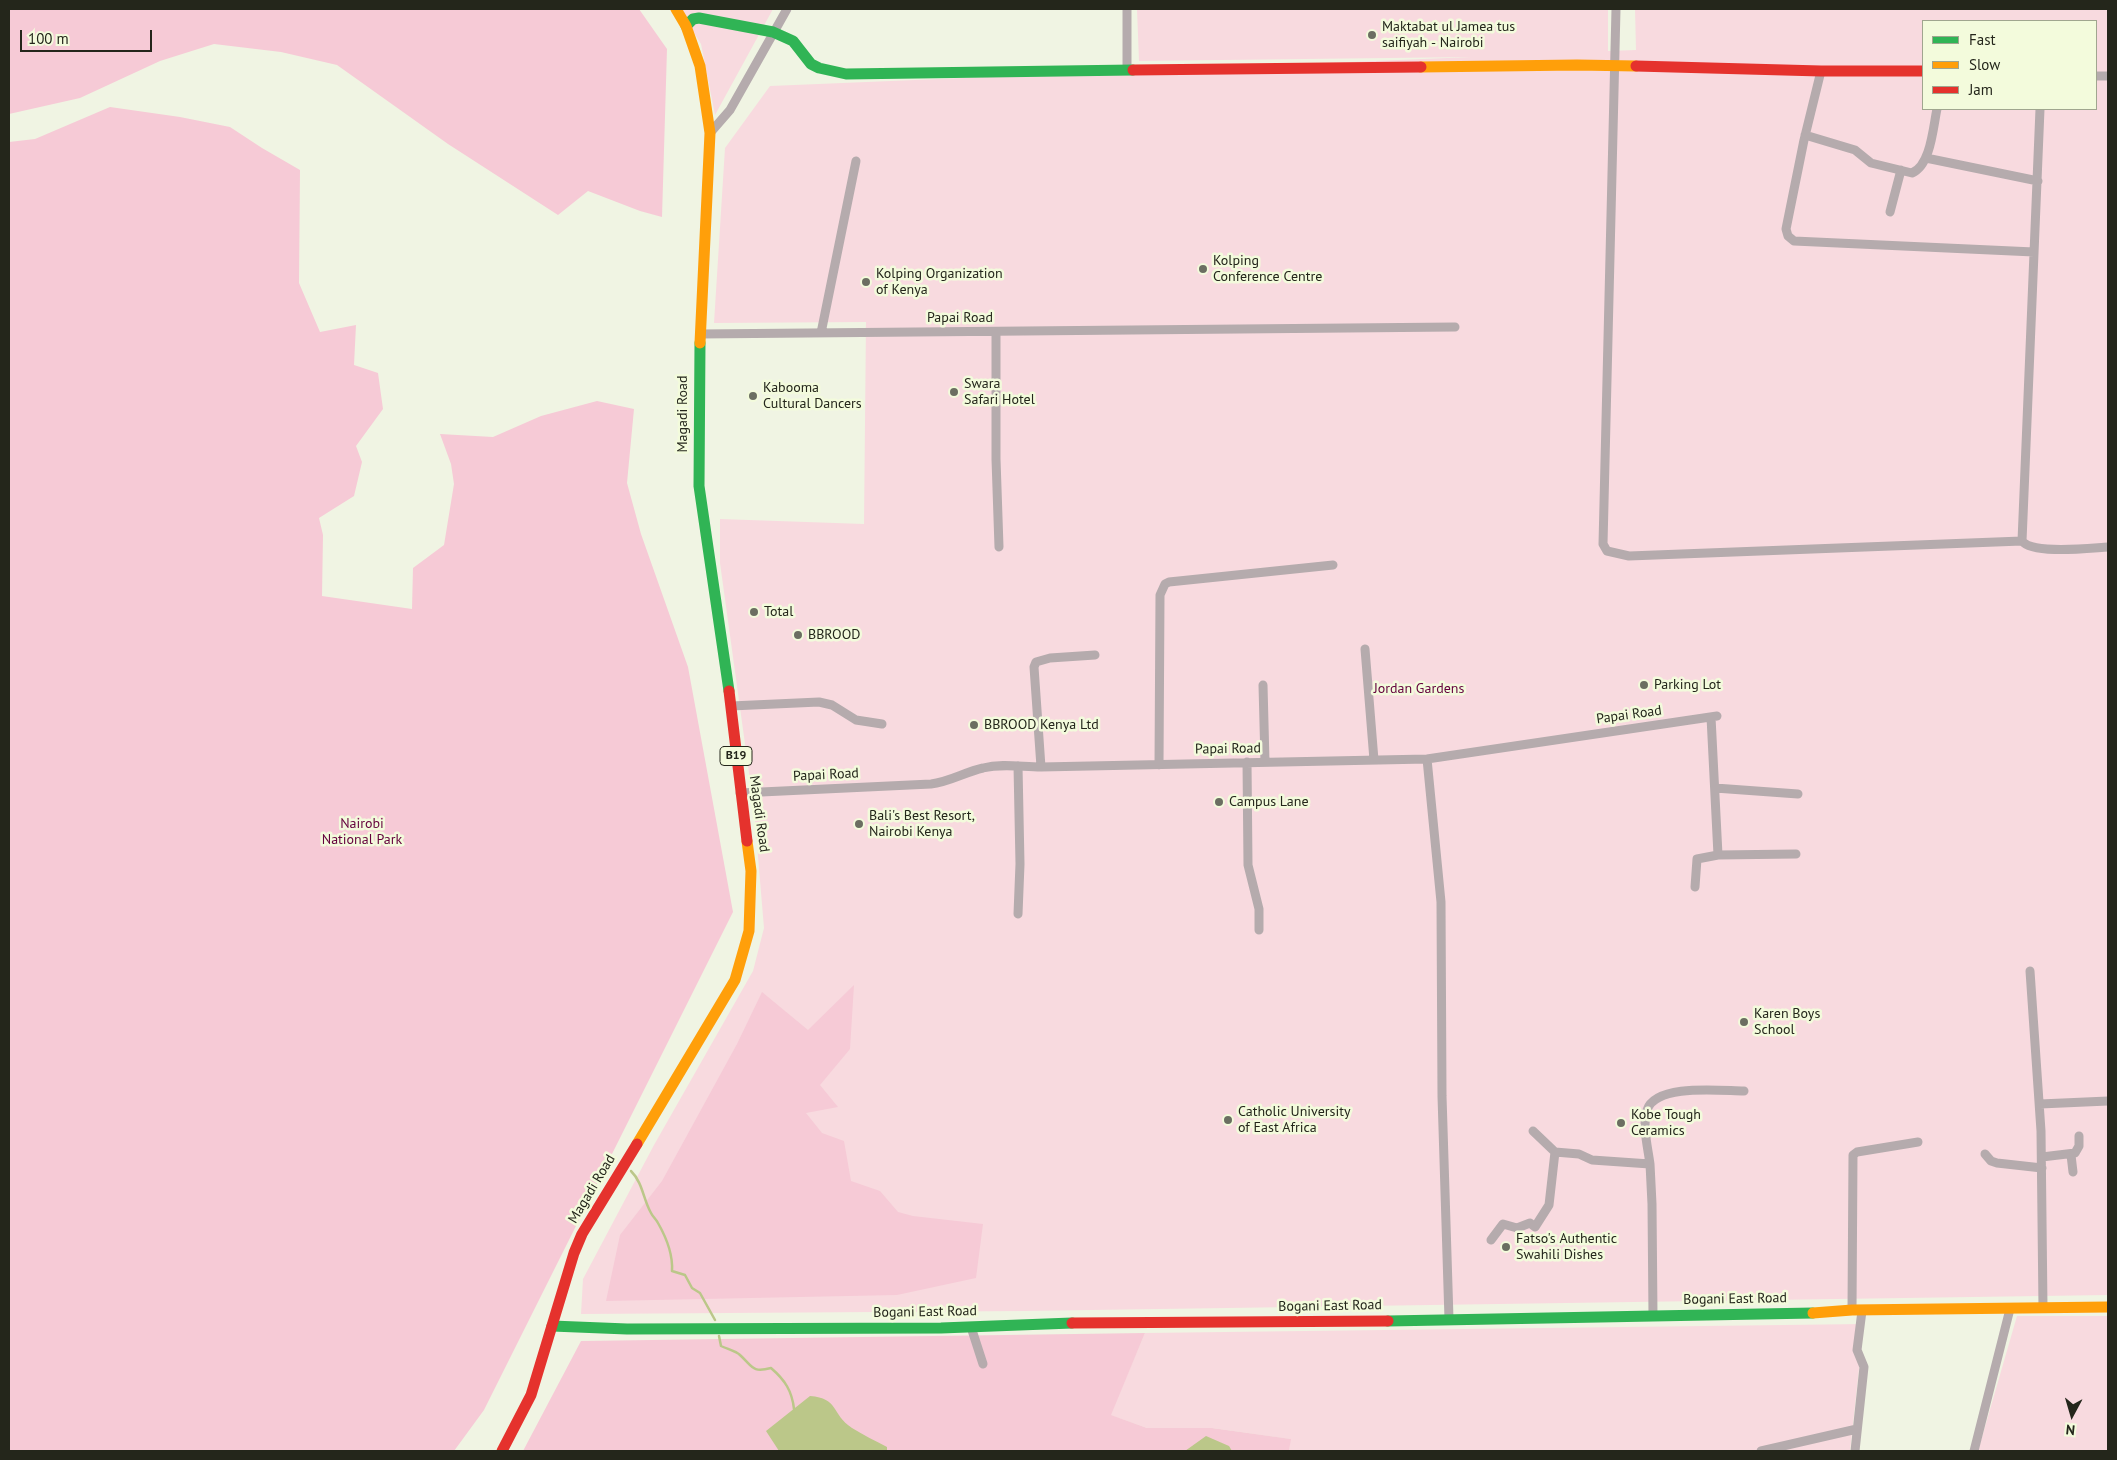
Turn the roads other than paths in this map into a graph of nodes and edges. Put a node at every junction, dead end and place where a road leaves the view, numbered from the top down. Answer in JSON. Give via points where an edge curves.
{"nodes":[{"id":1,"x":676,"y":9,"type":"edge"},
{"id":2,"x":787,"y":9,"type":"edge"},
{"id":3,"x":1127,"y":9,"type":"edge"},
{"id":4,"x":1616,"y":9,"type":"edge"},
{"id":5,"x":686,"y":26,"type":"junction"},
{"id":6,"x":773,"y":32,"type":"junction"},
{"id":7,"x":1616,"y":65,"type":"junction"},
{"id":8,"x":1127,"y":70,"type":"junction"},
{"id":9,"x":1821,"y":71,"type":"junction"},
{"id":10,"x":1922,"y":71,"type":"edge"},
{"id":11,"x":1937,"y":110,"type":"edge"},
{"id":12,"x":2040,"y":110,"type":"edge"},
{"id":13,"x":710,"y":133,"type":"junction"},
{"id":14,"x":1805,"y":135,"type":"junction"},
{"id":15,"x":1926,"y":158,"type":"junction"},
{"id":16,"x":856,"y":161,"type":"dead end"},
{"id":17,"x":1901,"y":170,"type":"junction"},
{"id":18,"x":2038,"y":181,"type":"junction"},
{"id":19,"x":1890,"y":212,"type":"dead end"},
{"id":20,"x":2034,"y":252,"type":"junction"},
{"id":21,"x":1455,"y":327,"type":"dead end"},
{"id":22,"x":996,"y":332,"type":"junction"},
{"id":23,"x":822,"y":333,"type":"junction"},
{"id":24,"x":700,"y":334,"type":"junction"},
{"id":25,"x":2022,"y":541,"type":"junction"},
{"id":26,"x":999,"y":547,"type":"dead end"},
{"id":27,"x":2108,"y":547,"type":"edge"},
{"id":28,"x":1332,"y":565,"type":"dead end"},
{"id":29,"x":1365,"y":649,"type":"dead end"},
{"id":30,"x":1095,"y":655,"type":"dead end"},
{"id":31,"x":1263,"y":685,"type":"dead end"},
{"id":32,"x":731,"y":706,"type":"junction"},
{"id":33,"x":882,"y":724,"type":"dead end"},
{"id":34,"x":1426,"y":759,"type":"junction"},
{"id":35,"x":1374,"y":760,"type":"junction"},
{"id":36,"x":1247,"y":762,"type":"junction"},
{"id":37,"x":1265,"y":762,"type":"junction"},
{"id":38,"x":1159,"y":765,"type":"junction"},
{"id":39,"x":1018,"y":766,"type":"junction"},
{"id":40,"x":1041,"y":767,"type":"junction"},
{"id":41,"x":1715,"y":788,"type":"junction"},
{"id":42,"x":740,"y":793,"type":"junction"},
{"id":43,"x":1798,"y":794,"type":"dead end"},
{"id":44,"x":1796,"y":854,"type":"dead end"},
{"id":45,"x":1718,"y":855,"type":"junction"},
{"id":46,"x":1695,"y":887,"type":"dead end"},
{"id":47,"x":1018,"y":914,"type":"dead end"},
{"id":48,"x":1260,"y":930,"type":"dead end"},
{"id":49,"x":2030,"y":971,"type":"dead end"},
{"id":50,"x":1744,"y":1091,"type":"dead end"},
{"id":51,"x":2108,"y":1101,"type":"edge"},
{"id":52,"x":2040,"y":1104,"type":"junction"},
{"id":53,"x":1533,"y":1131,"type":"dead end"},
{"id":54,"x":2079,"y":1136,"type":"dead end"},
{"id":55,"x":1918,"y":1142,"type":"dead end"},
{"id":56,"x":1555,"y":1152,"type":"junction"},
{"id":57,"x":1985,"y":1154,"type":"dead end"},
{"id":58,"x":2071,"y":1155,"type":"junction"},
{"id":59,"x":2042,"y":1158,"type":"junction"},
{"id":60,"x":1650,"y":1164,"type":"junction"},
{"id":61,"x":2042,"y":1168,"type":"junction"},
{"id":62,"x":2073,"y":1172,"type":"dead end"},
{"id":63,"x":1491,"y":1240,"type":"dead end"},
{"id":64,"x":2108,"y":1307,"type":"edge"},
{"id":65,"x":2043,"y":1308,"type":"junction"},
{"id":66,"x":2010,"y":1309,"type":"junction"},
{"id":67,"x":1857,"y":1311,"type":"junction"},
{"id":68,"x":1654,"y":1316,"type":"junction"},
{"id":69,"x":1448,"y":1319,"type":"junction"},
{"id":70,"x":552,"y":1326,"type":"junction"},
{"id":71,"x":971,"y":1327,"type":"junction"},
{"id":72,"x":983,"y":1364,"type":"dead end"},
{"id":73,"x":1857,"y":1429,"type":"junction"},
{"id":74,"x":502,"y":1451,"type":"edge"},
{"id":75,"x":1761,"y":1451,"type":"edge"},
{"id":76,"x":1855,"y":1451,"type":"edge"},
{"id":77,"x":1974,"y":1451,"type":"edge"}],
"edges":[{"from":1,"to":5,"type":"main road","name":"Magadi Road","number":"B19"},
{"from":2,"to":6,"type":"street"},
{"from":3,"to":8,"type":"street"},
{"from":4,"to":7,"type":"street"},
{"from":5,"to":6,"type":"main road","via":[[699,18]]},
{"from":5,"to":13,"type":"main road","name":"Magadi Road","number":"B19","via":[[700,66]]},
{"from":6,"to":8,"type":"main road","via":[[793,42],[812,64],[846,74]]},
{"from":6,"to":13,"type":"street","via":[[730,110]]},
{"from":7,"to":8,"type":"main road"},
{"from":7,"to":9,"type":"main road"},
{"from":7,"to":25,"type":"street","via":[[1602,544],[1607,551],[1629,556]]},
{"from":9,"to":10,"type":"main road"},
{"from":9,"to":14,"type":"street"},
{"from":11,"to":15,"type":"street"},
{"from":12,"to":18,"type":"street"},
{"from":13,"to":24,"type":"main road","name":"Magadi Road","number":"B19"},
{"from":14,"to":17,"type":"street","via":[[1855,150],[1871,163]]},
{"from":14,"to":20,"type":"street","via":[[1786,229],[1794,241]]},
{"from":15,"to":17,"type":"street","via":[[1912,173]]},
{"from":15,"to":18,"type":"street"},
{"from":16,"to":23,"type":"street"},
{"from":17,"to":19,"type":"street"},
{"from":18,"to":20,"type":"street"},
{"from":20,"to":25,"type":"street"},
{"from":21,"to":22,"type":"street","name":"Papai Road"},
{"from":22,"to":23,"type":"street","name":"Papai Road"},
{"from":22,"to":26,"type":"street"},
{"from":23,"to":24,"type":"street","name":"Papai Road"},
{"from":24,"to":32,"type":"main road","name":"Magadi Road","number":"B19","via":[[699,486]]},
{"from":25,"to":27,"type":"street","via":[[2039,549]]},
{"from":28,"to":38,"type":"street","via":[[1165,584],[1160,594]]},
{"from":29,"to":35,"type":"street"},
{"from":30,"to":40,"type":"street","via":[[1036,662]]},
{"from":31,"to":37,"type":"street"},
{"from":32,"to":33,"type":"street","via":[[819,702],[832,705],[856,720]]},
{"from":32,"to":42,"type":"main road","name":"Magadi Road","number":"B19"},
{"from":34,"to":35,"type":"street","name":"Papai Road"},
{"from":34,"to":41,"type":"street","name":"Papai Road","via":[[1714,716]]},
{"from":34,"to":69,"type":"street","via":[[1441,902]]},
{"from":35,"to":37,"type":"street","name":"Papai Road"},
{"from":36,"to":37,"type":"street","name":"Papai Road"},
{"from":36,"to":38,"type":"street","name":"Papai Road"},
{"from":36,"to":48,"type":"street","via":[[1248,866],[1259,909]]},
{"from":38,"to":40,"type":"street","name":"Papai Road"},
{"from":39,"to":40,"type":"street","name":"Papai Road"},
{"from":39,"to":42,"type":"street","name":"Papai Road","via":[[984,767],[931,784]]},
{"from":39,"to":47,"type":"street"},
{"from":41,"to":43,"type":"street"},
{"from":41,"to":45,"type":"street"},
{"from":42,"to":70,"type":"main road","name":"Magadi Road","number":"B19","via":[[751,871],[749,931],[741,963],[723,1002],[582,1234]]},
{"from":44,"to":45,"type":"street"},
{"from":45,"to":46,"type":"street","via":[[1697,859]]},
{"from":49,"to":52,"type":"street"},
{"from":50,"to":60,"type":"street","via":[[1683,1090],[1666,1094],[1650,1105],[1646,1118]]},
{"from":51,"to":52,"type":"street"},
{"from":52,"to":59,"type":"street"},
{"from":53,"to":56,"type":"street"},
{"from":54,"to":58,"type":"street","via":[[2078,1151]]},
{"from":55,"to":67,"type":"street","via":[[1852,1155]]},
{"from":56,"to":60,"type":"street","via":[[1579,1154],[1592,1160]]},
{"from":56,"to":63,"type":"street","via":[[1546,1213],[1535,1227],[1530,1223],[1517,1228],[1502,1224]]},
{"from":57,"to":61,"type":"street","via":[[1997,1163]]},
{"from":58,"to":59,"type":"street"},
{"from":58,"to":62,"type":"street"},
{"from":59,"to":61,"type":"street"},
{"from":60,"to":68,"type":"street"},
{"from":61,"to":65,"type":"street"},
{"from":64,"to":65,"type":"main road","name":"Bogani East Road"},
{"from":65,"to":66,"type":"main road","name":"Bogani East Road"},
{"from":66,"to":67,"type":"main road","name":"Bogani East Road"},
{"from":66,"to":77,"type":"street"},
{"from":67,"to":68,"type":"main road","name":"Bogani East Road"},
{"from":67,"to":73,"type":"street","via":[[1856,1350],[1864,1368]]},
{"from":68,"to":69,"type":"main road","name":"Bogani East Road"},
{"from":69,"to":71,"type":"main road","name":"Bogani East Road","via":[[1050,1323]]},
{"from":70,"to":71,"type":"main road","name":"Bogani East Road","via":[[627,1329]]},
{"from":70,"to":74,"type":"main road","name":"Magadi Road","number":"B19","via":[[531,1394]]},
{"from":71,"to":72,"type":"street"},
{"from":73,"to":75,"type":"street"},
{"from":73,"to":76,"type":"street"}]}
